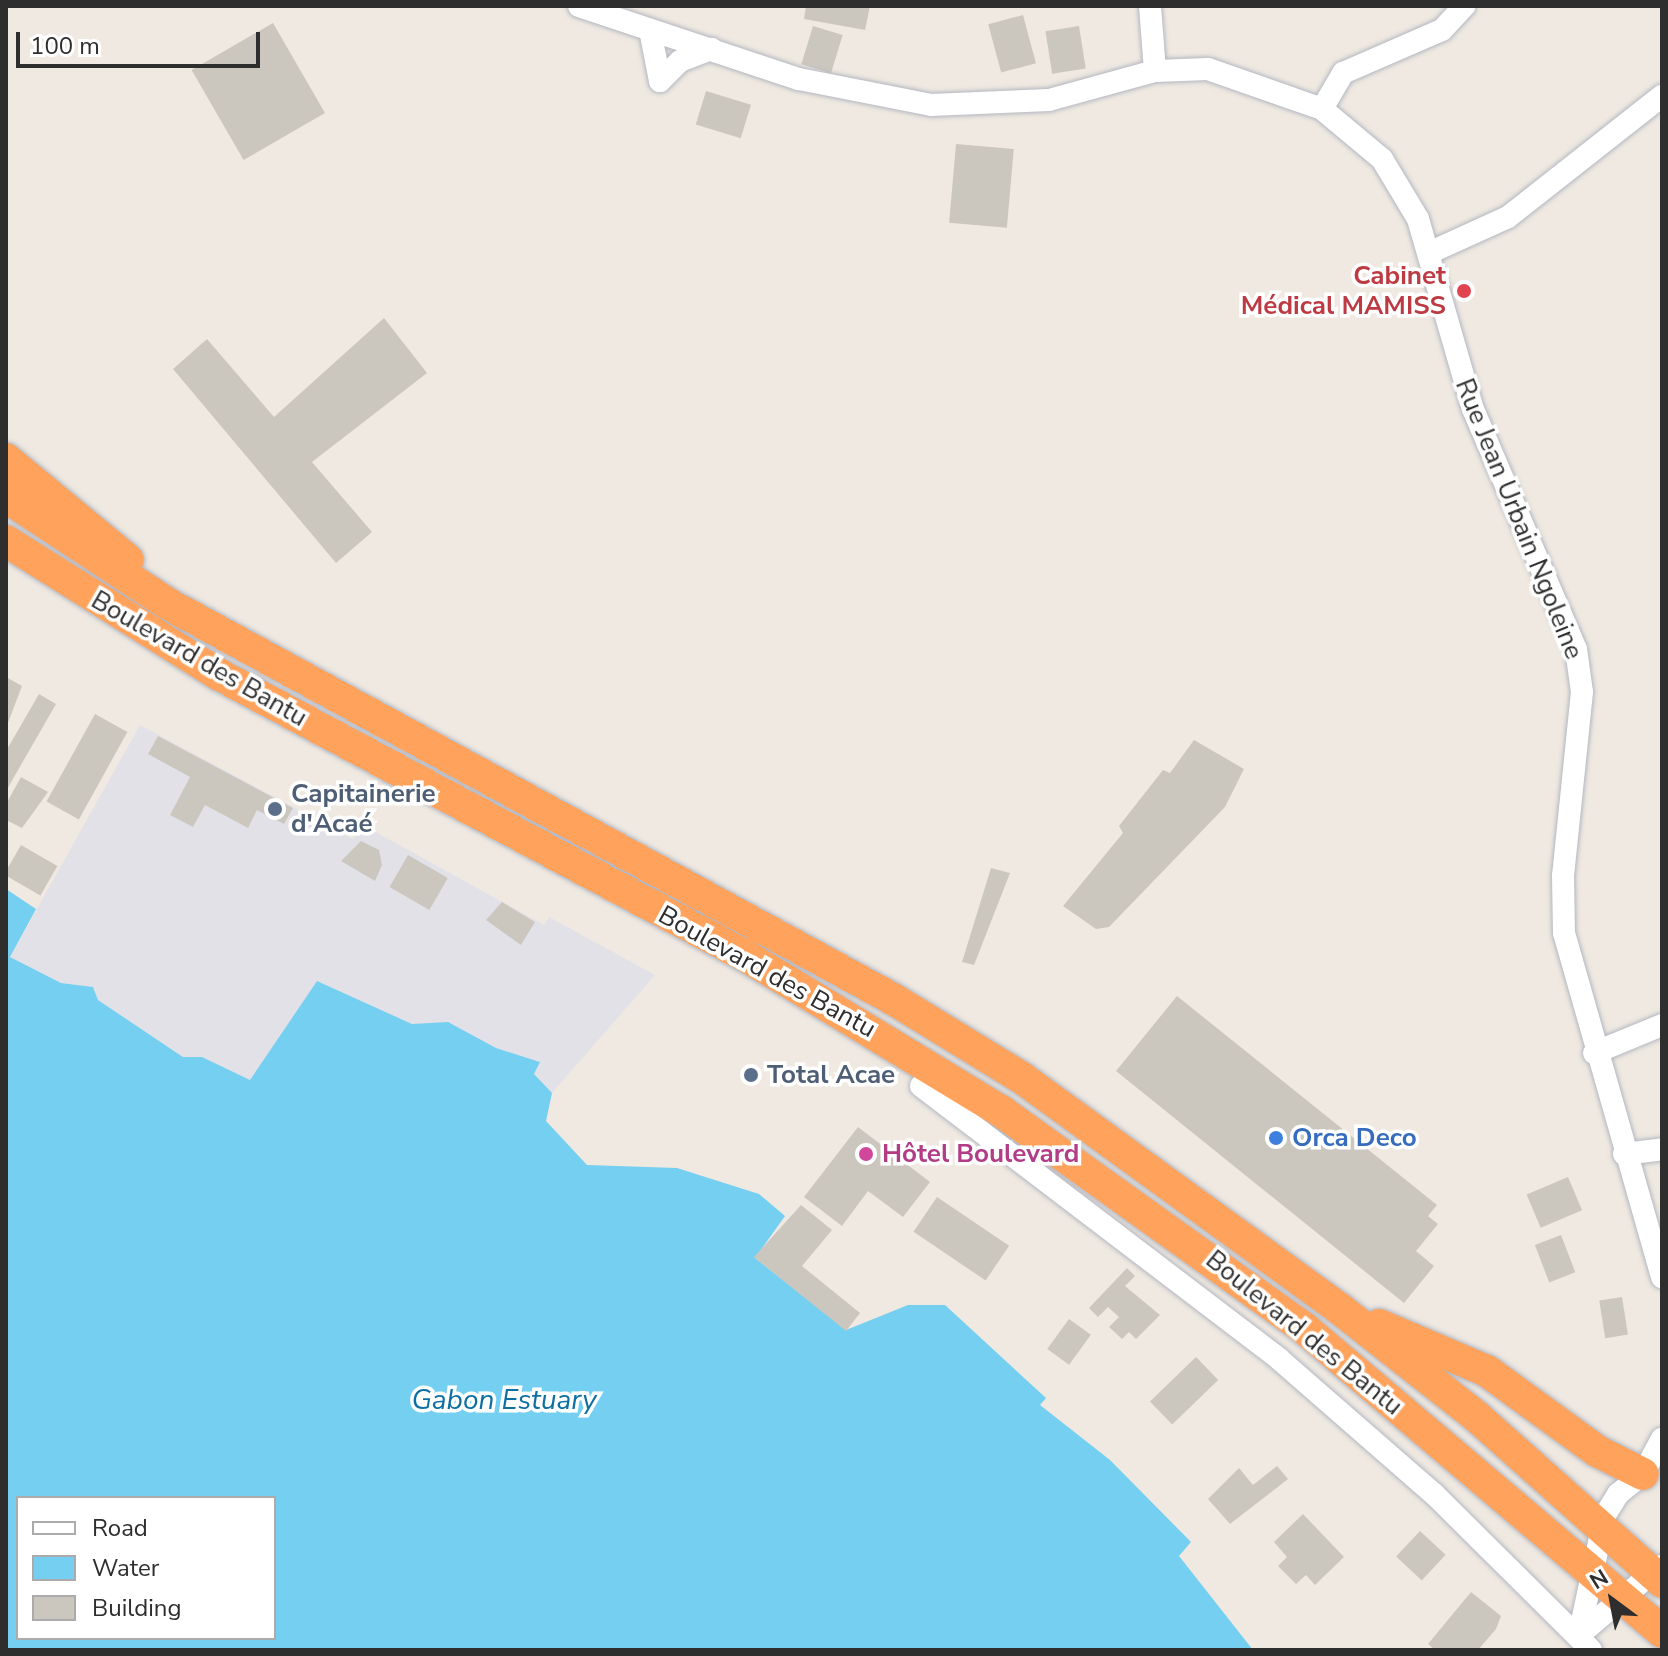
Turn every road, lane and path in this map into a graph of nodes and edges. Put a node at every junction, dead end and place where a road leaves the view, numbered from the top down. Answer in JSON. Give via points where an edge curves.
{"nodes":[{"id":1,"x":579,"y":6,"type":"edge"},
{"id":2,"x":1150,"y":6,"type":"edge"},
{"id":3,"x":1464,"y":6,"type":"edge"},
{"id":4,"x":650,"y":30,"type":"junction"},
{"id":5,"x":712,"y":49,"type":"junction"},
{"id":6,"x":1155,"y":71,"type":"junction"},
{"id":7,"x":1662,"y":96,"type":"edge"},
{"id":8,"x":1322,"y":109,"type":"junction"},
{"id":9,"x":1431,"y":252,"type":"junction"},
{"id":10,"x":6,"y":459,"type":"edge"},
{"id":11,"x":6,"y":497,"type":"edge"},
{"id":12,"x":6,"y":541,"type":"edge"},
{"id":13,"x":6,"y":564,"type":"edge"},
{"id":14,"x":207,"y":626,"type":"junction"},
{"id":15,"x":220,"y":675,"type":"junction"},
{"id":16,"x":1662,"y":1025,"type":"edge"},
{"id":17,"x":1594,"y":1053,"type":"junction"},
{"id":18,"x":921,"y":1086,"type":"dead end"},
{"id":19,"x":1662,"y":1149,"type":"edge"},
{"id":20,"x":1624,"y":1154,"type":"junction"},
{"id":21,"x":1662,"y":1277,"type":"edge"},
{"id":22,"x":1340,"y":1309,"type":"junction"},
{"id":23,"x":1662,"y":1439,"type":"edge"},
{"id":24,"x":1643,"y":1474,"type":"junction"},
{"id":25,"x":1601,"y":1528,"type":"junction"},
{"id":26,"x":1589,"y":1567,"type":"junction"},
{"id":27,"x":1658,"y":1573,"type":"edge"},
{"id":28,"x":1621,"y":1594,"type":"junction"},
{"id":29,"x":1662,"y":1632,"type":"edge"},
{"id":30,"x":1585,"y":1642,"type":"edge"}],
"edges":[{"from":1,"to":4,"type":"street","name":"Rue Jean Urbain Ngoleine"},
{"from":2,"to":6,"type":"street"},
{"from":3,"to":8,"type":"street","via":[[1442,30],[1343,73]]},
{"from":4,"to":5,"type":"street","name":"Rue Jean Urbain Ngoleine"},
{"from":4,"to":5,"type":"street","via":[[660,81],[680,61]]},
{"from":5,"to":6,"type":"street","name":"Rue Jean Urbain Ngoleine","via":[[856,94],[952,107],[1049,100]]},
{"from":6,"to":8,"type":"street","name":"Rue Jean Urbain Ngoleine","via":[[1208,69],[1244,77]]},
{"from":7,"to":9,"type":"street","via":[[1508,217]]},
{"from":8,"to":9,"type":"street","name":"Rue Jean Urbain Ngoleine","via":[[1382,159]]},
{"from":9,"to":17,"type":"street","name":"Rue Jean Urbain Ngoleine","via":[[1473,409],[1576,649],[1582,692],[1561,906]]},
{"from":10,"to":14,"type":"highway"},
{"from":11,"to":14,"type":"highway","name":"Boulevard des Bantu"},
{"from":12,"to":15,"type":"highway","name":"Boulevard des Bantu"},
{"from":13,"to":15,"type":"highway","via":[[147,644]]},
{"from":14,"to":22,"type":"highway","name":"Boulevard des Bantu","via":[[893,999],[1022,1078]]},
{"from":15,"to":26,"type":"highway","name":"Boulevard des Bantu","via":[[744,955],[1001,1111],[1304,1328]]},
{"from":16,"to":17,"type":"street"},
{"from":17,"to":20,"type":"street","name":"Rue Jean Urbain Ngoleine"},
{"from":18,"to":30,"type":"street","via":[[1279,1359],[1434,1494]]},
{"from":19,"to":20,"type":"street"},
{"from":20,"to":21,"type":"street","name":"Rue Jean Urbain Ngoleine"},
{"from":22,"to":24,"type":"highway","via":[[1487,1371],[1597,1451]]},
{"from":22,"to":25,"type":"highway","name":"Boulevard des Bantu","via":[[1476,1416]]},
{"from":23,"to":24,"type":"street"},
{"from":24,"to":25,"type":"street","via":[[1618,1494]]},
{"from":25,"to":26,"type":"street"},
{"from":25,"to":27,"type":"highway","name":"Boulevard des Bantu"},
{"from":26,"to":28,"type":"highway","name":"Boulevard des Bantu"},
{"from":26,"to":30,"type":"street"},
{"from":27,"to":28,"type":"street"},
{"from":28,"to":29,"type":"highway","name":"Boulevard des Bantu"},
{"from":28,"to":30,"type":"street"}]}
